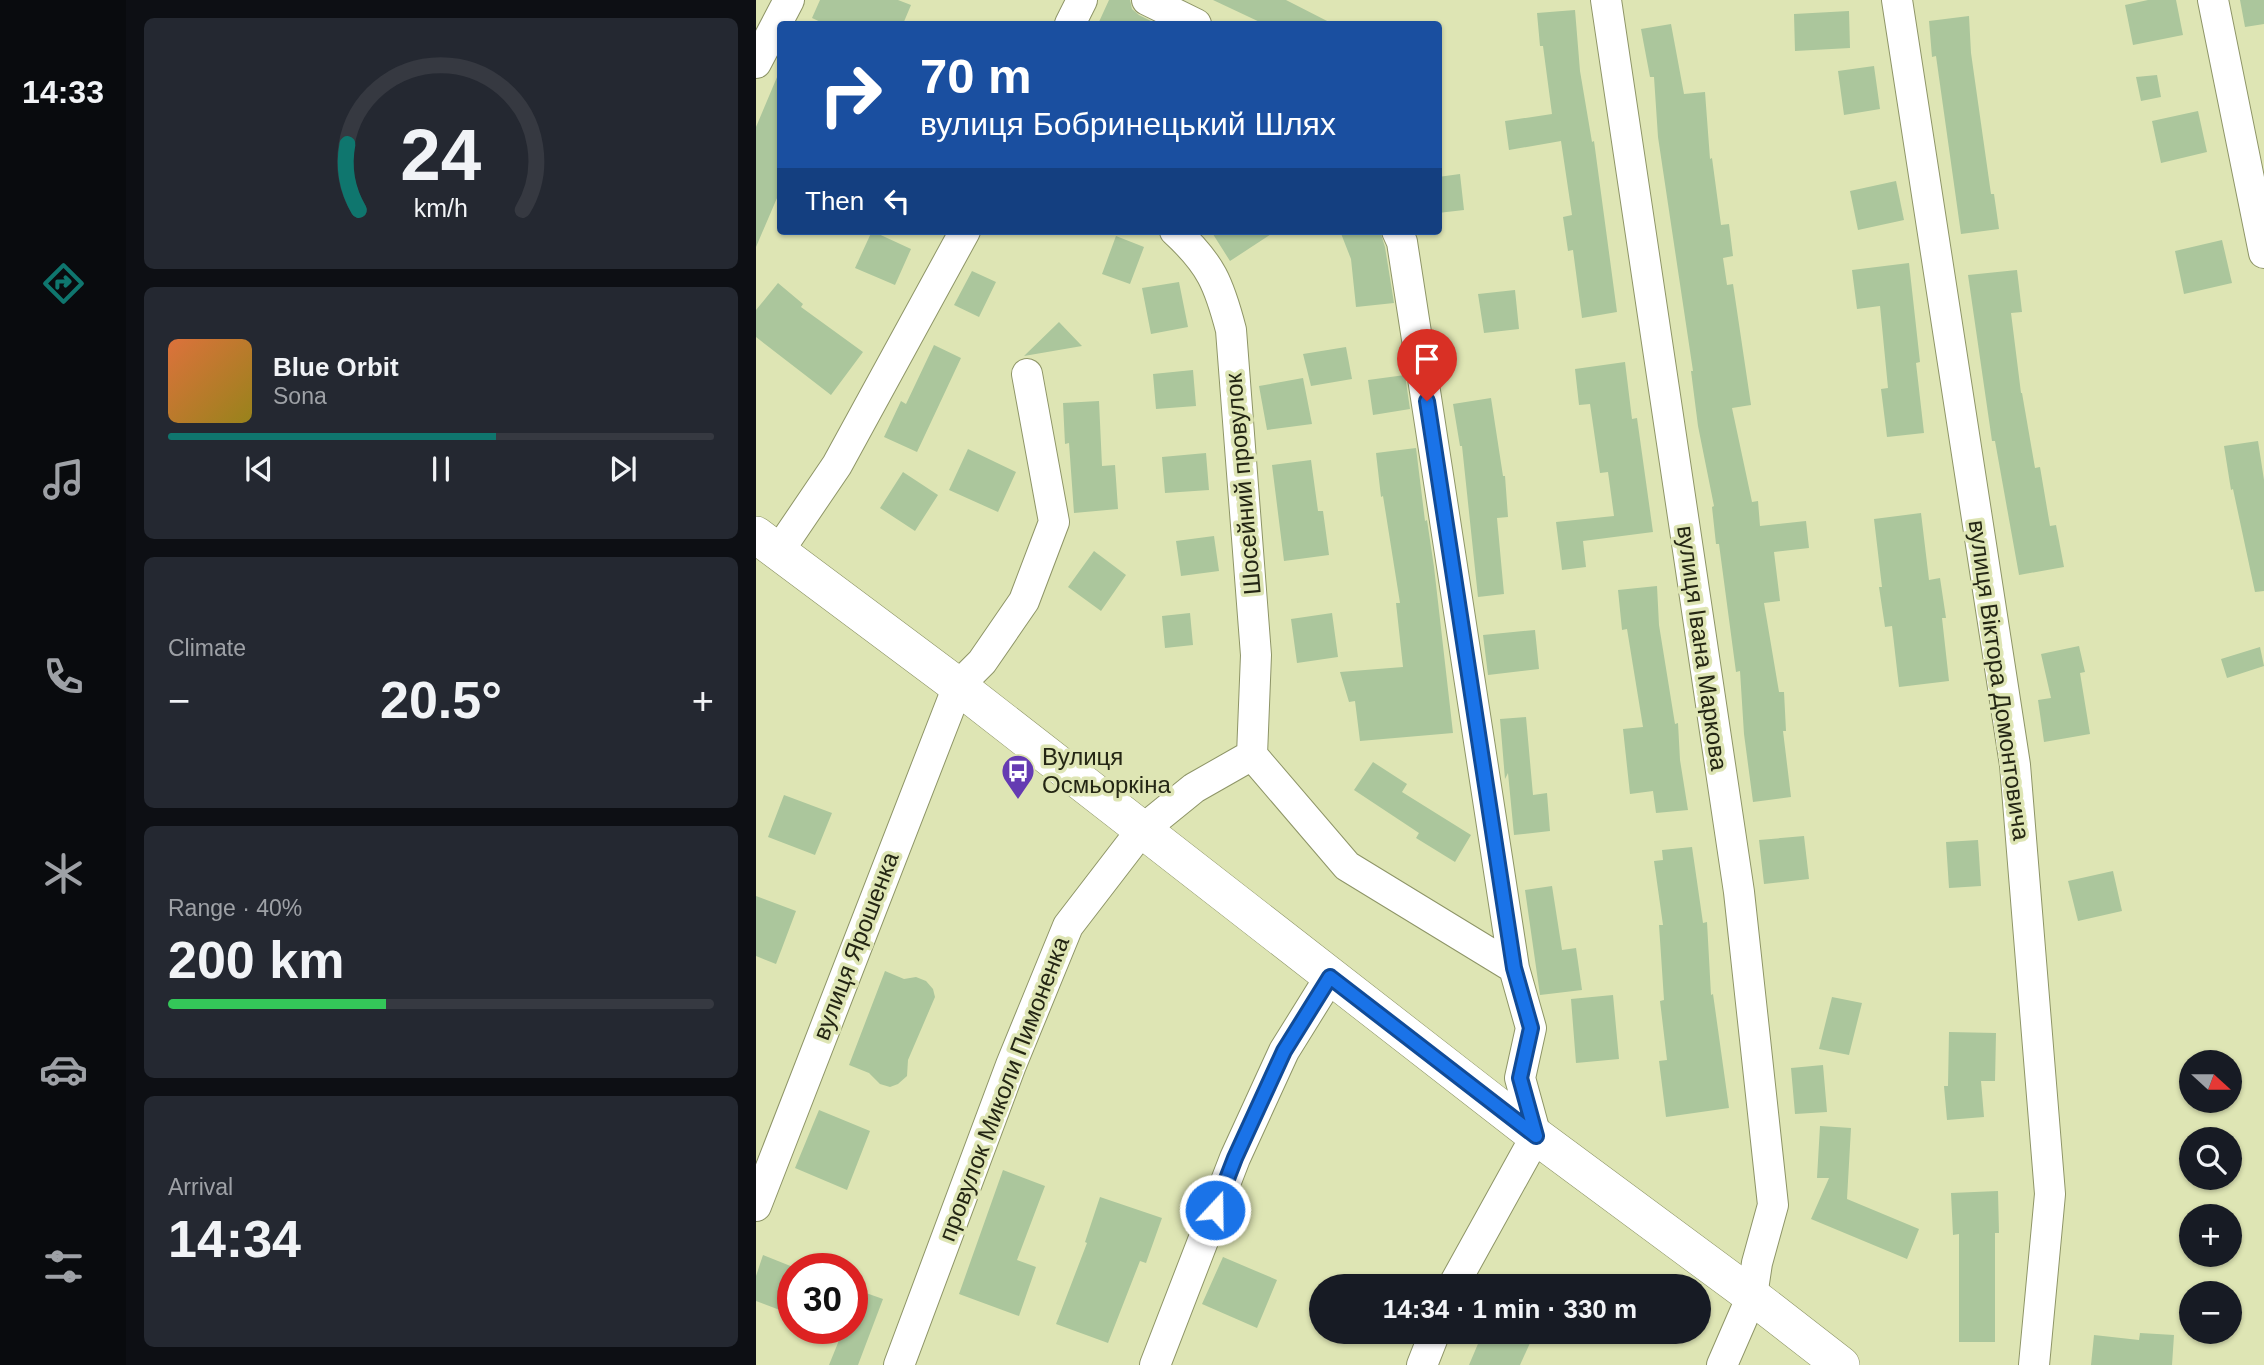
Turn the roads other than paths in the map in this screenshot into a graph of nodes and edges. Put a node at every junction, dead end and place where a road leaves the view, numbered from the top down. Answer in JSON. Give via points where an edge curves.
{"nodes":[{"id":1,"x":789,"y":0,"type":"edge"},
{"id":2,"x":1082,"y":0,"type":"edge"},
{"id":3,"x":1147,"y":0,"type":"edge"},
{"id":4,"x":1606,"y":0,"type":"edge"},
{"id":5,"x":1897,"y":0,"type":"edge"},
{"id":6,"x":2213,"y":0,"type":"edge"},
{"id":7,"x":778,"y":21,"type":"edge"},
{"id":8,"x":1072,"y":21,"type":"edge"},
{"id":9,"x":1190,"y":21,"type":"edge"},
{"id":10,"x":777,"y":23,"type":"edge"},
{"id":11,"x":756,"y":63,"type":"edge"},
{"id":12,"x":963,"y":235,"type":"edge"},
{"id":13,"x":1179,"y":235,"type":"edge"},
{"id":14,"x":1399,"y":235,"type":"edge"},
{"id":15,"x":2264,"y":253,"type":"edge"},
{"id":16,"x":1027,"y":374,"type":"dead end"},
{"id":17,"x":767,"y":543,"type":"edge"},
{"id":18,"x":958,"y":687,"type":"junction"},
{"id":19,"x":1252,"y":755,"type":"junction"},
{"id":20,"x":1141,"y":831,"type":"junction"},
{"id":21,"x":1514,"y":968,"type":"junction"},
{"id":22,"x":1330,"y":977,"type":"junction"},
{"id":23,"x":1536,"y":1136,"type":"junction"},
{"id":24,"x":756,"y":1206,"type":"edge"},
{"id":25,"x":1460,"y":1274,"type":"edge"},
{"id":26,"x":1752,"y":1296,"type":"junction"},
{"id":27,"x":1430,"y":1344,"type":"edge"},
{"id":28,"x":898,"y":1365,"type":"edge"},
{"id":29,"x":1156,"y":1365,"type":"edge"},
{"id":30,"x":1422,"y":1365,"type":"edge"},
{"id":31,"x":1722,"y":1365,"type":"edge"},
{"id":32,"x":1841,"y":1365,"type":"edge"},
{"id":33,"x":2034,"y":1365,"type":"edge"}],
"edges":[{"from":1,"to":7,"type":"street"},
{"from":2,"to":8,"type":"street"},
{"from":3,"to":9,"type":"street"},
{"from":4,"to":26,"type":"street","name":"вулиця Івана Маркова","via":[[1739,892],[1773,1205]]},
{"from":5,"to":33,"type":"street","name":"вулиця Віктора Домонтовича","via":[[2015,765],[2050,1194]]},
{"from":6,"to":15,"type":"street"},
{"from":10,"to":11,"type":"street"},
{"from":12,"to":17,"type":"street","via":[[837,466]]},
{"from":13,"to":19,"type":"street","name":"Шосейний провулок","via":[[1208,267],[1221,292],[1231,330],[1256,655]]},
{"from":14,"to":21,"type":"street"},
{"from":16,"to":18,"type":"street","via":[[1054,522],[1024,601],[982,662]]},
{"from":17,"to":18,"type":"main road"},
{"from":18,"to":20,"type":"main road"},
{"from":18,"to":24,"type":"street","name":"вулиця Ярошенка"},
{"from":19,"to":20,"type":"street","name":"провулок Миколи Пимоненка","via":[[1194,788]]},
{"from":19,"to":21,"type":"street","via":[[1346,866]]},
{"from":20,"to":22,"type":"main road"},
{"from":20,"to":28,"type":"street","name":"провулок Миколи Пимоненка","via":[[1068,926]]},
{"from":21,"to":23,"type":"street","via":[[1531,1028],[1520,1078]]},
{"from":22,"to":23,"type":"main road"},
{"from":22,"to":29,"type":"street","via":[[1284,1051],[1235,1158]]},
{"from":23,"to":25,"type":"street"},
{"from":23,"to":26,"type":"main road"},
{"from":26,"to":31,"type":"street","name":"вулиця Івана Маркова"},
{"from":26,"to":32,"type":"main road"},
{"from":27,"to":30,"type":"street"}]}
